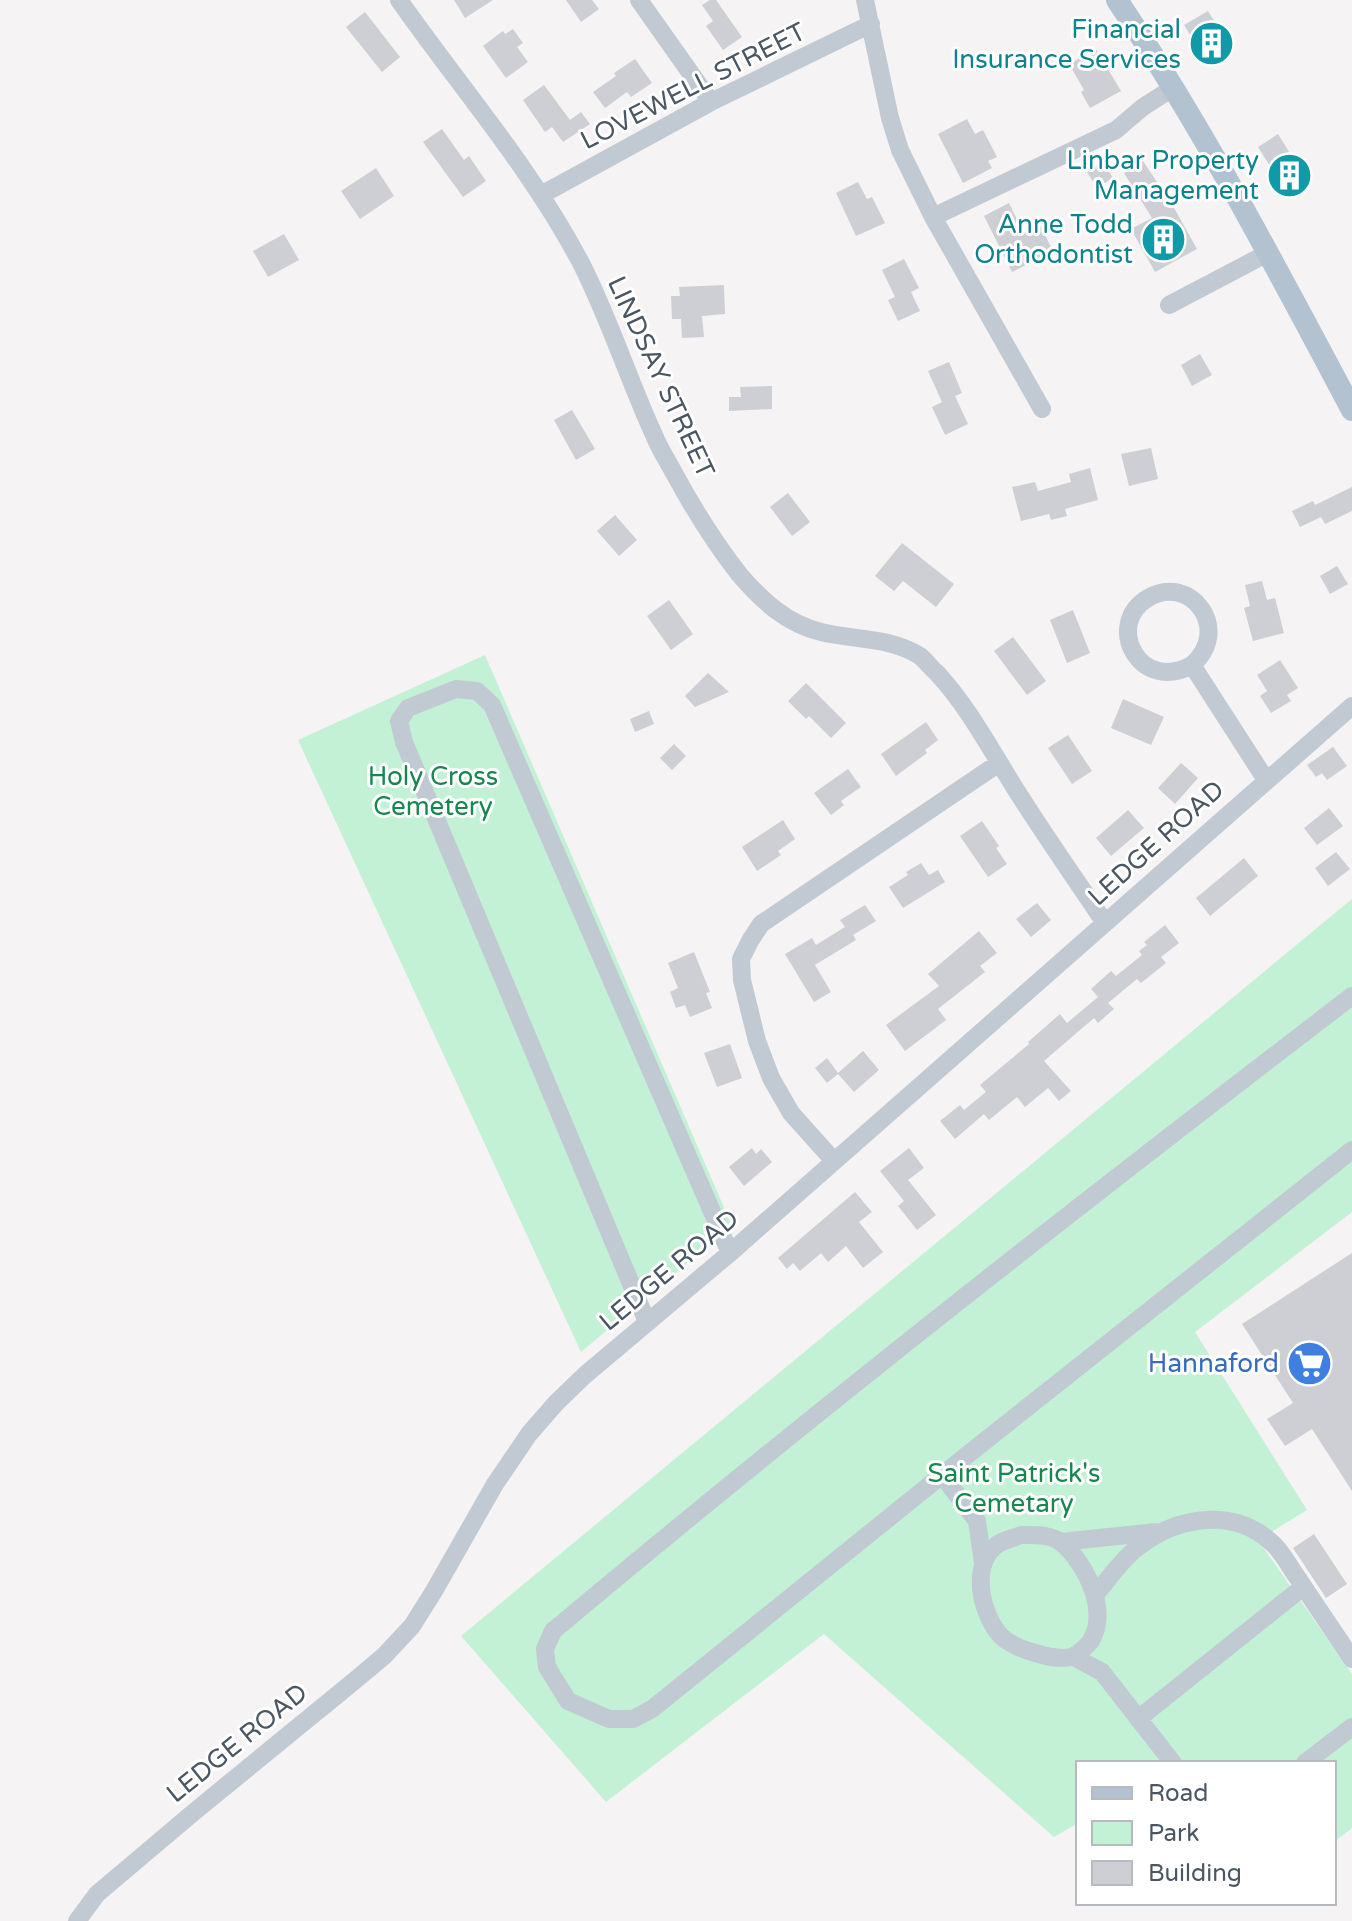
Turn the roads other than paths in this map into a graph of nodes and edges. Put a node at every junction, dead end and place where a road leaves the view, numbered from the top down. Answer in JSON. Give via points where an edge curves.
{"nodes":[{"id":1,"x":399,"y":0,"type":"edge"},
{"id":2,"x":639,"y":0,"type":"edge"},
{"id":3,"x":865,"y":0,"type":"edge"},
{"id":4,"x":1117,"y":0,"type":"edge"},
{"id":5,"x":871,"y":24,"type":"junction"},
{"id":6,"x":1173,"y":88,"type":"junction"},
{"id":7,"x":711,"y":102,"type":"junction"},
{"id":8,"x":541,"y":195,"type":"junction"},
{"id":9,"x":933,"y":217,"type":"junction"},
{"id":10,"x":1268,"y":253,"type":"junction"},
{"id":11,"x":1169,"y":305,"type":"dead end"},
{"id":12,"x":1042,"y":409,"type":"dead end"},
{"id":13,"x":1352,"y":410,"type":"edge"},
{"id":14,"x":1192,"y":665,"type":"junction"},
{"id":15,"x":1352,"y":706,"type":"edge"},
{"id":16,"x":999,"y":763,"type":"junction"},
{"id":17,"x":1266,"y":780,"type":"junction"},
{"id":18,"x":1105,"y":923,"type":"junction"},
{"id":19,"x":1352,"y":996,"type":"edge"},
{"id":20,"x":1352,"y":1150,"type":"edge"},
{"id":21,"x":834,"y":1161,"type":"junction"},
{"id":22,"x":730,"y":1253,"type":"junction"},
{"id":23,"x":647,"y":1322,"type":"junction"},
{"id":24,"x":942,"y":1475,"type":"junction"},
{"id":25,"x":977,"y":1521,"type":"junction"},
{"id":26,"x":1159,"y":1532,"type":"junction"},
{"id":27,"x":1021,"y":1535,"type":"junction"},
{"id":28,"x":1061,"y":1542,"type":"junction"},
{"id":29,"x":983,"y":1563,"type":"junction"},
{"id":30,"x":1303,"y":1587,"type":"junction"},
{"id":31,"x":1095,"y":1595,"type":"junction"},
{"id":32,"x":1090,"y":1642,"type":"junction"},
{"id":33,"x":1074,"y":1657,"type":"junction"},
{"id":34,"x":1352,"y":1659,"type":"edge"},
{"id":35,"x":1102,"y":1672,"type":"junction"},
{"id":36,"x":1138,"y":1719,"type":"junction"},
{"id":37,"x":1352,"y":1727,"type":"edge"},
{"id":38,"x":1171,"y":1761,"type":"edge"},
{"id":39,"x":1308,"y":1761,"type":"edge"},
{"id":40,"x":77,"y":1921,"type":"edge"}],
"edges":[{"from":1,"to":8,"type":"street","name":"LINDSAY STREET"},
{"from":2,"to":7,"type":"street"},
{"from":3,"to":5,"type":"street"},
{"from":4,"to":6,"type":"main road"},
{"from":5,"to":7,"type":"street","name":"LOVEWELL STREET"},
{"from":5,"to":9,"type":"street","via":[[900,150]]},
{"from":6,"to":9,"type":"street","via":[[1116,130]]},
{"from":6,"to":10,"type":"main road"},
{"from":7,"to":8,"type":"street","name":"LOVEWELL STREET"},
{"from":8,"to":16,"type":"street","name":"LINDSAY STREET","via":[[582,266],[655,438],[692,505],[741,576],[769,605],[803,627],[884,642],[922,657],[974,719]]},
{"from":9,"to":12,"type":"street"},
{"from":10,"to":11,"type":"street"},
{"from":10,"to":13,"type":"main road"},
{"from":14,"to":14,"type":"street","via":[[1209,641],[1204,611],[1180,593],[1150,597],[1131,618],[1128,636],[1134,654],[1156,671],[1175,673]]},
{"from":14,"to":17,"type":"street"},
{"from":15,"to":17,"type":"street","name":"LEDGE ROAD"},
{"from":16,"to":18,"type":"street","name":"LINDSAY STREET"},
{"from":16,"to":21,"type":"street","via":[[761,924],[741,959],[757,1041],[771,1078],[791,1113]]},
{"from":17,"to":18,"type":"street","name":"LEDGE ROAD"},
{"from":18,"to":21,"type":"street","name":"LEDGE ROAD"},
{"from":19,"to":24,"type":"street","via":[[696,1511],[553,1631],[545,1649],[547,1667],[568,1701],[609,1719],[633,1719]]},
{"from":20,"to":24,"type":"street"},
{"from":21,"to":22,"type":"street","name":"LEDGE ROAD"},
{"from":22,"to":23,"type":"street","name":"LEDGE ROAD"},
{"from":22,"to":23,"type":"street","via":[[492,705],[477,691],[456,689],[408,708],[399,721],[404,742]]},
{"from":23,"to":40,"type":"street","name":"LEDGE ROAD","via":[[585,1375],[529,1434],[420,1614],[384,1656],[97,1894]]},
{"from":24,"to":25,"type":"street"},
{"from":25,"to":27,"type":"street"},
{"from":25,"to":29,"type":"street"},
{"from":26,"to":28,"type":"street"},
{"from":26,"to":30,"type":"street","via":[[1204,1519],[1239,1523],[1274,1544]]},
{"from":26,"to":31,"type":"street","via":[[1131,1553]]},
{"from":27,"to":28,"type":"street"},
{"from":27,"to":29,"type":"street","via":[[997,1545]]},
{"from":28,"to":31,"type":"street","via":[[1084,1569]]},
{"from":29,"to":33,"type":"street","via":[[980,1588],[988,1618],[1004,1638],[1054,1658]]},
{"from":30,"to":34,"type":"street"},
{"from":30,"to":36,"type":"street"},
{"from":31,"to":32,"type":"street","via":[[1097,1622]]},
{"from":32,"to":33,"type":"street"},
{"from":32,"to":35,"type":"street"},
{"from":33,"to":35,"type":"street"},
{"from":35,"to":36,"type":"street"},
{"from":36,"to":38,"type":"street"},
{"from":37,"to":39,"type":"street"}]}
